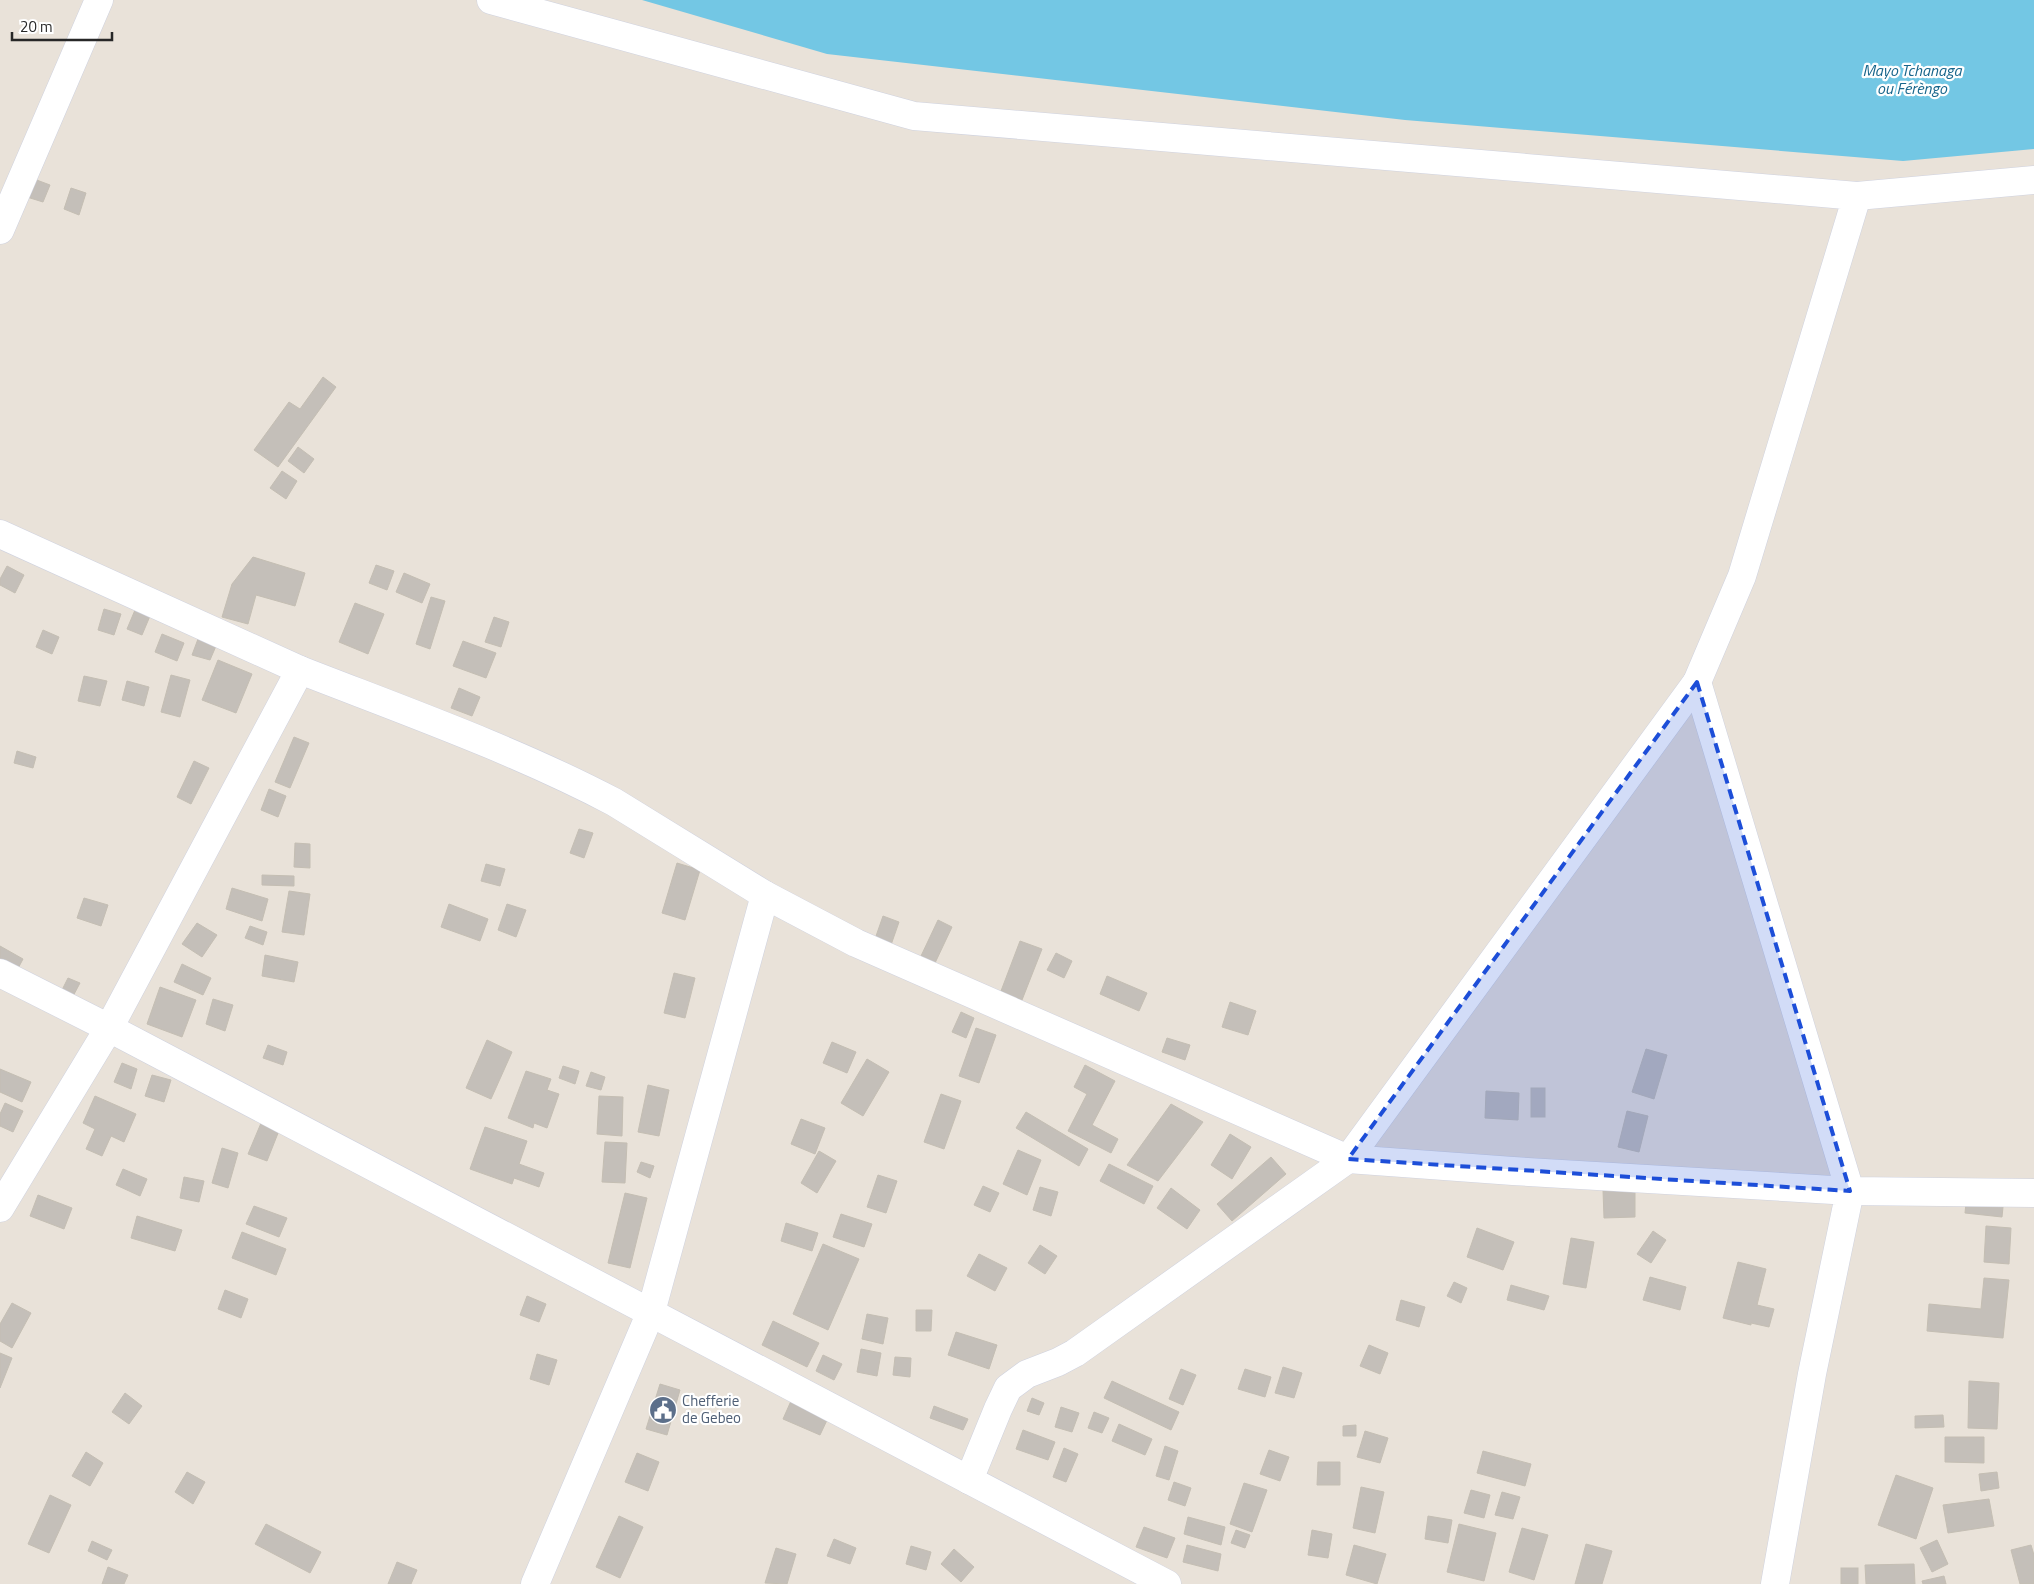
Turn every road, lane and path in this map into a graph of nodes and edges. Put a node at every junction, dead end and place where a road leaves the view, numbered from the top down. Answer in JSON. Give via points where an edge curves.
{"nodes":[{"id":1,"x":99,"y":0,"type":"edge"},
{"id":2,"x":491,"y":0,"type":"edge"},
{"id":3,"x":2034,"y":180,"type":"edge"},
{"id":4,"x":1857,"y":196,"type":"junction"},
{"id":5,"x":0,"y":230,"type":"edge"},
{"id":6,"x":0,"y":534,"type":"edge"},
{"id":7,"x":300,"y":670,"type":"junction"},
{"id":8,"x":1696,"y":682,"type":"junction"},
{"id":9,"x":765,"y":895,"type":"junction"},
{"id":10,"x":0,"y":973,"type":"edge"},
{"id":11,"x":109,"y":1028,"type":"junction"},
{"id":12,"x":1348,"y":1160,"type":"junction"},
{"id":13,"x":1850,"y":1191,"type":"junction"},
{"id":14,"x":2034,"y":1193,"type":"edge"},
{"id":15,"x":0,"y":1208,"type":"edge"},
{"id":16,"x":651,"y":1312,"type":"junction"},
{"id":17,"x":969,"y":1480,"type":"junction"},
{"id":18,"x":534,"y":1584,"type":"edge"},
{"id":19,"x":1165,"y":1584,"type":"edge"},
{"id":20,"x":1775,"y":1584,"type":"edge"}],
"edges":[{"from":1,"to":5,"type":"street"},
{"from":2,"to":4,"type":"street","via":[[914,116]]},
{"from":3,"to":4,"type":"street"},
{"from":4,"to":8,"type":"street","via":[[1742,576]]},
{"from":6,"to":7,"type":"street"},
{"from":7,"to":9,"type":"street","via":[[590,790]]},
{"from":7,"to":11,"type":"street"},
{"from":8,"to":12,"type":"street"},
{"from":8,"to":13,"type":"street"},
{"from":9,"to":12,"type":"street","via":[[856,944]]},
{"from":9,"to":16,"type":"street"},
{"from":10,"to":11,"type":"street"},
{"from":11,"to":15,"type":"street"},
{"from":11,"to":16,"type":"street"},
{"from":12,"to":13,"type":"street"},
{"from":12,"to":17,"type":"street","via":[[1074,1353],[1027,1374],[1008,1388]]},
{"from":13,"to":14,"type":"street"},
{"from":13,"to":20,"type":"street","via":[[1812,1374]]},
{"from":16,"to":17,"type":"street"},
{"from":16,"to":18,"type":"street"},
{"from":17,"to":19,"type":"street"}]}
